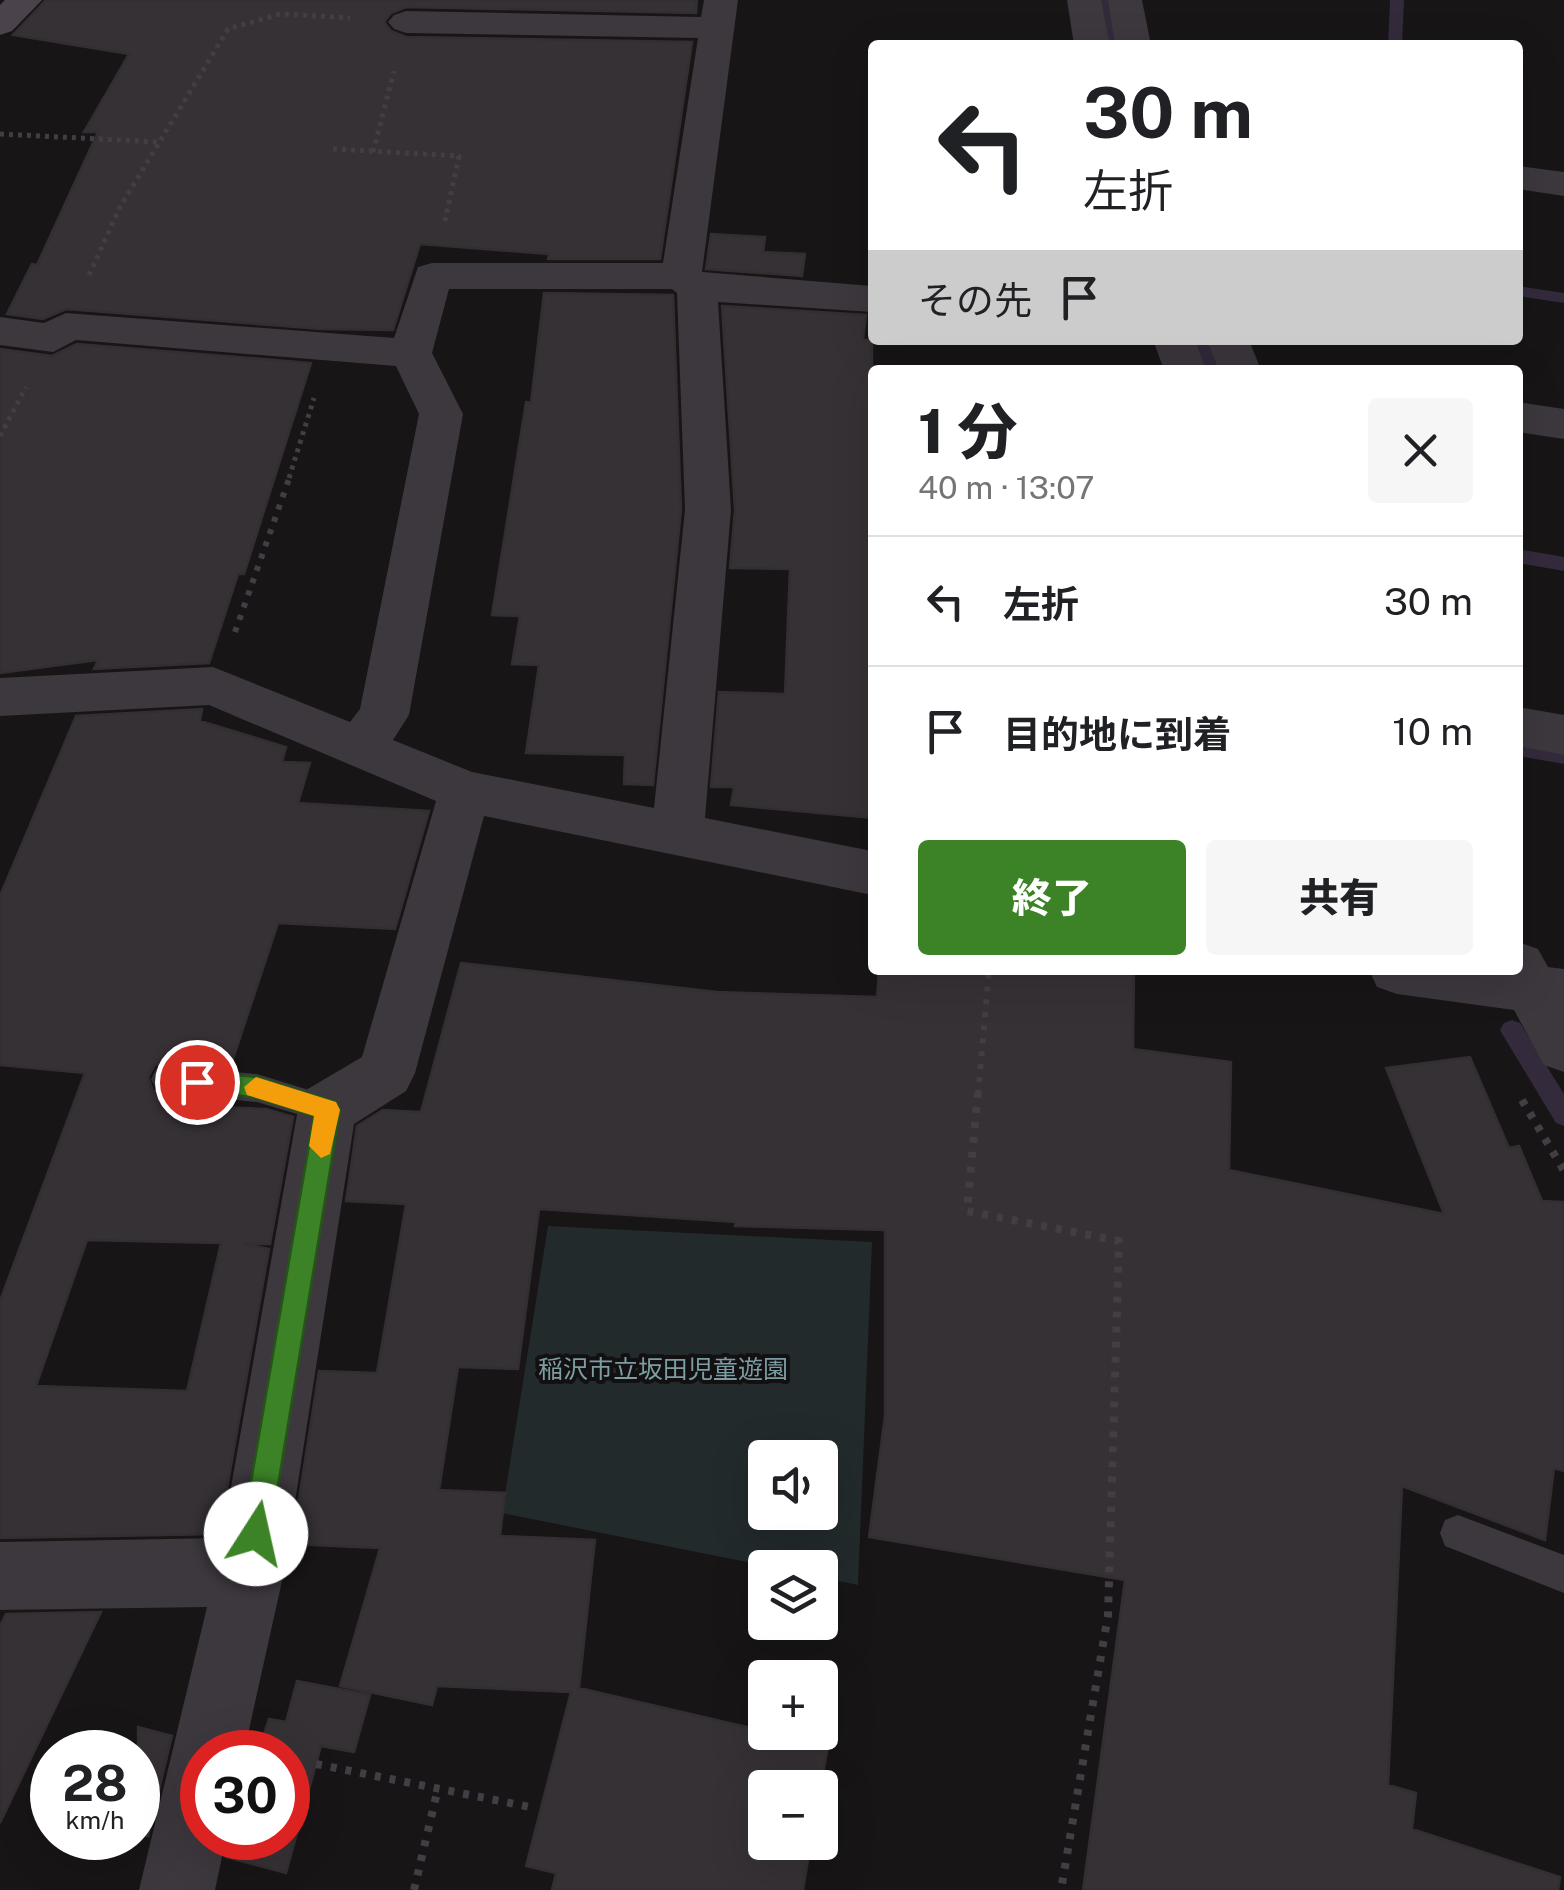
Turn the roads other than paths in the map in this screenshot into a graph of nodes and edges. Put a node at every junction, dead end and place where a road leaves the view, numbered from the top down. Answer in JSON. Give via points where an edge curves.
{"nodes":[{"id":1,"x":25,"y":0,"type":"edge"},
{"id":2,"x":1084,"y":0,"type":"edge"},
{"id":3,"x":1125,"y":0,"type":"edge"},
{"id":4,"x":720,"y":14,"type":"edge"},
{"id":5,"x":406,"y":22,"type":"road end"},
{"id":6,"x":0,"y":24,"type":"edge"},
{"id":7,"x":1091,"y":40,"type":"edge"},
{"id":8,"x":1132,"y":40,"type":"edge"},
{"id":9,"x":1523,"y":179,"type":"edge"},
{"id":10,"x":1564,"y":184,"type":"edge"},
{"id":11,"x":690,"y":282,"type":"junction"},
{"id":12,"x":868,"y":299,"type":"edge"},
{"id":13,"x":0,"y":331,"type":"edge"},
{"id":14,"x":411,"y":352,"type":"junction"},
{"id":15,"x":1523,"y":418,"type":"edge"},
{"id":16,"x":1564,"y":424,"type":"edge"},
{"id":17,"x":0,"y":697,"type":"edge"},
{"id":18,"x":1523,"y":728,"type":"edge"},
{"id":19,"x":1564,"y":735,"type":"edge"},
{"id":20,"x":359,"y":747,"type":"junction"},
{"id":21,"x":465,"y":792,"type":"junction"},
{"id":22,"x":678,"y":836,"type":"junction"},
{"id":23,"x":868,"y":872,"type":"edge"},
{"id":24,"x":1455,"y":975,"type":"edge"},
{"id":25,"x":1537,"y":982,"type":"edge"},
{"id":26,"x":1564,"y":1047,"type":"edge"},
{"id":27,"x":167,"y":1078,"type":"dead end"},
{"id":28,"x":328,"y":1110,"type":"junction"},
{"id":29,"x":1458,"y":1533,"type":"dead end"},
{"id":30,"x":250,"y":1572,"type":"junction"},
{"id":31,"x":1564,"y":1574,"type":"edge"},
{"id":32,"x":0,"y":1576,"type":"edge"},
{"id":33,"x":213,"y":1730,"type":"edge"},
{"id":34,"x":184,"y":1860,"type":"edge"},
{"id":35,"x":177,"y":1890,"type":"edge"}],
"edges":[{"from":1,"to":6,"type":"street"},
{"from":2,"to":7,"type":"street"},
{"from":3,"to":8,"type":"street"},
{"from":4,"to":5,"type":"street"},
{"from":4,"to":11,"type":"street"},
{"from":9,"to":10,"type":"street"},
{"from":11,"to":12,"type":"street"},
{"from":11,"to":14,"type":"street","via":[[432,276]]},
{"from":11,"to":22,"type":"street","via":[[708,510]]},
{"from":13,"to":14,"type":"street","via":[[53,338],[66,326]]},
{"from":14,"to":20,"type":"street","via":[[441,414],[384,715]]},
{"from":15,"to":16,"type":"street"},
{"from":17,"to":20,"type":"street","via":[[213,686]]},
{"from":18,"to":19,"type":"street"},
{"from":20,"to":21,"type":"street"},
{"from":21,"to":22,"type":"street"},
{"from":21,"to":28,"type":"street","via":[[386,1073]]},
{"from":22,"to":23,"type":"street"},
{"from":24,"to":25,"type":"street"},
{"from":25,"to":26,"type":"street"},
{"from":27,"to":28,"type":"lane","via":[[257,1088]]},
{"from":28,"to":30,"type":"street"},
{"from":29,"to":31,"type":"lane"},
{"from":30,"to":32,"type":"street"},
{"from":30,"to":33,"type":"street"},
{"from":34,"to":35,"type":"street"}]}
